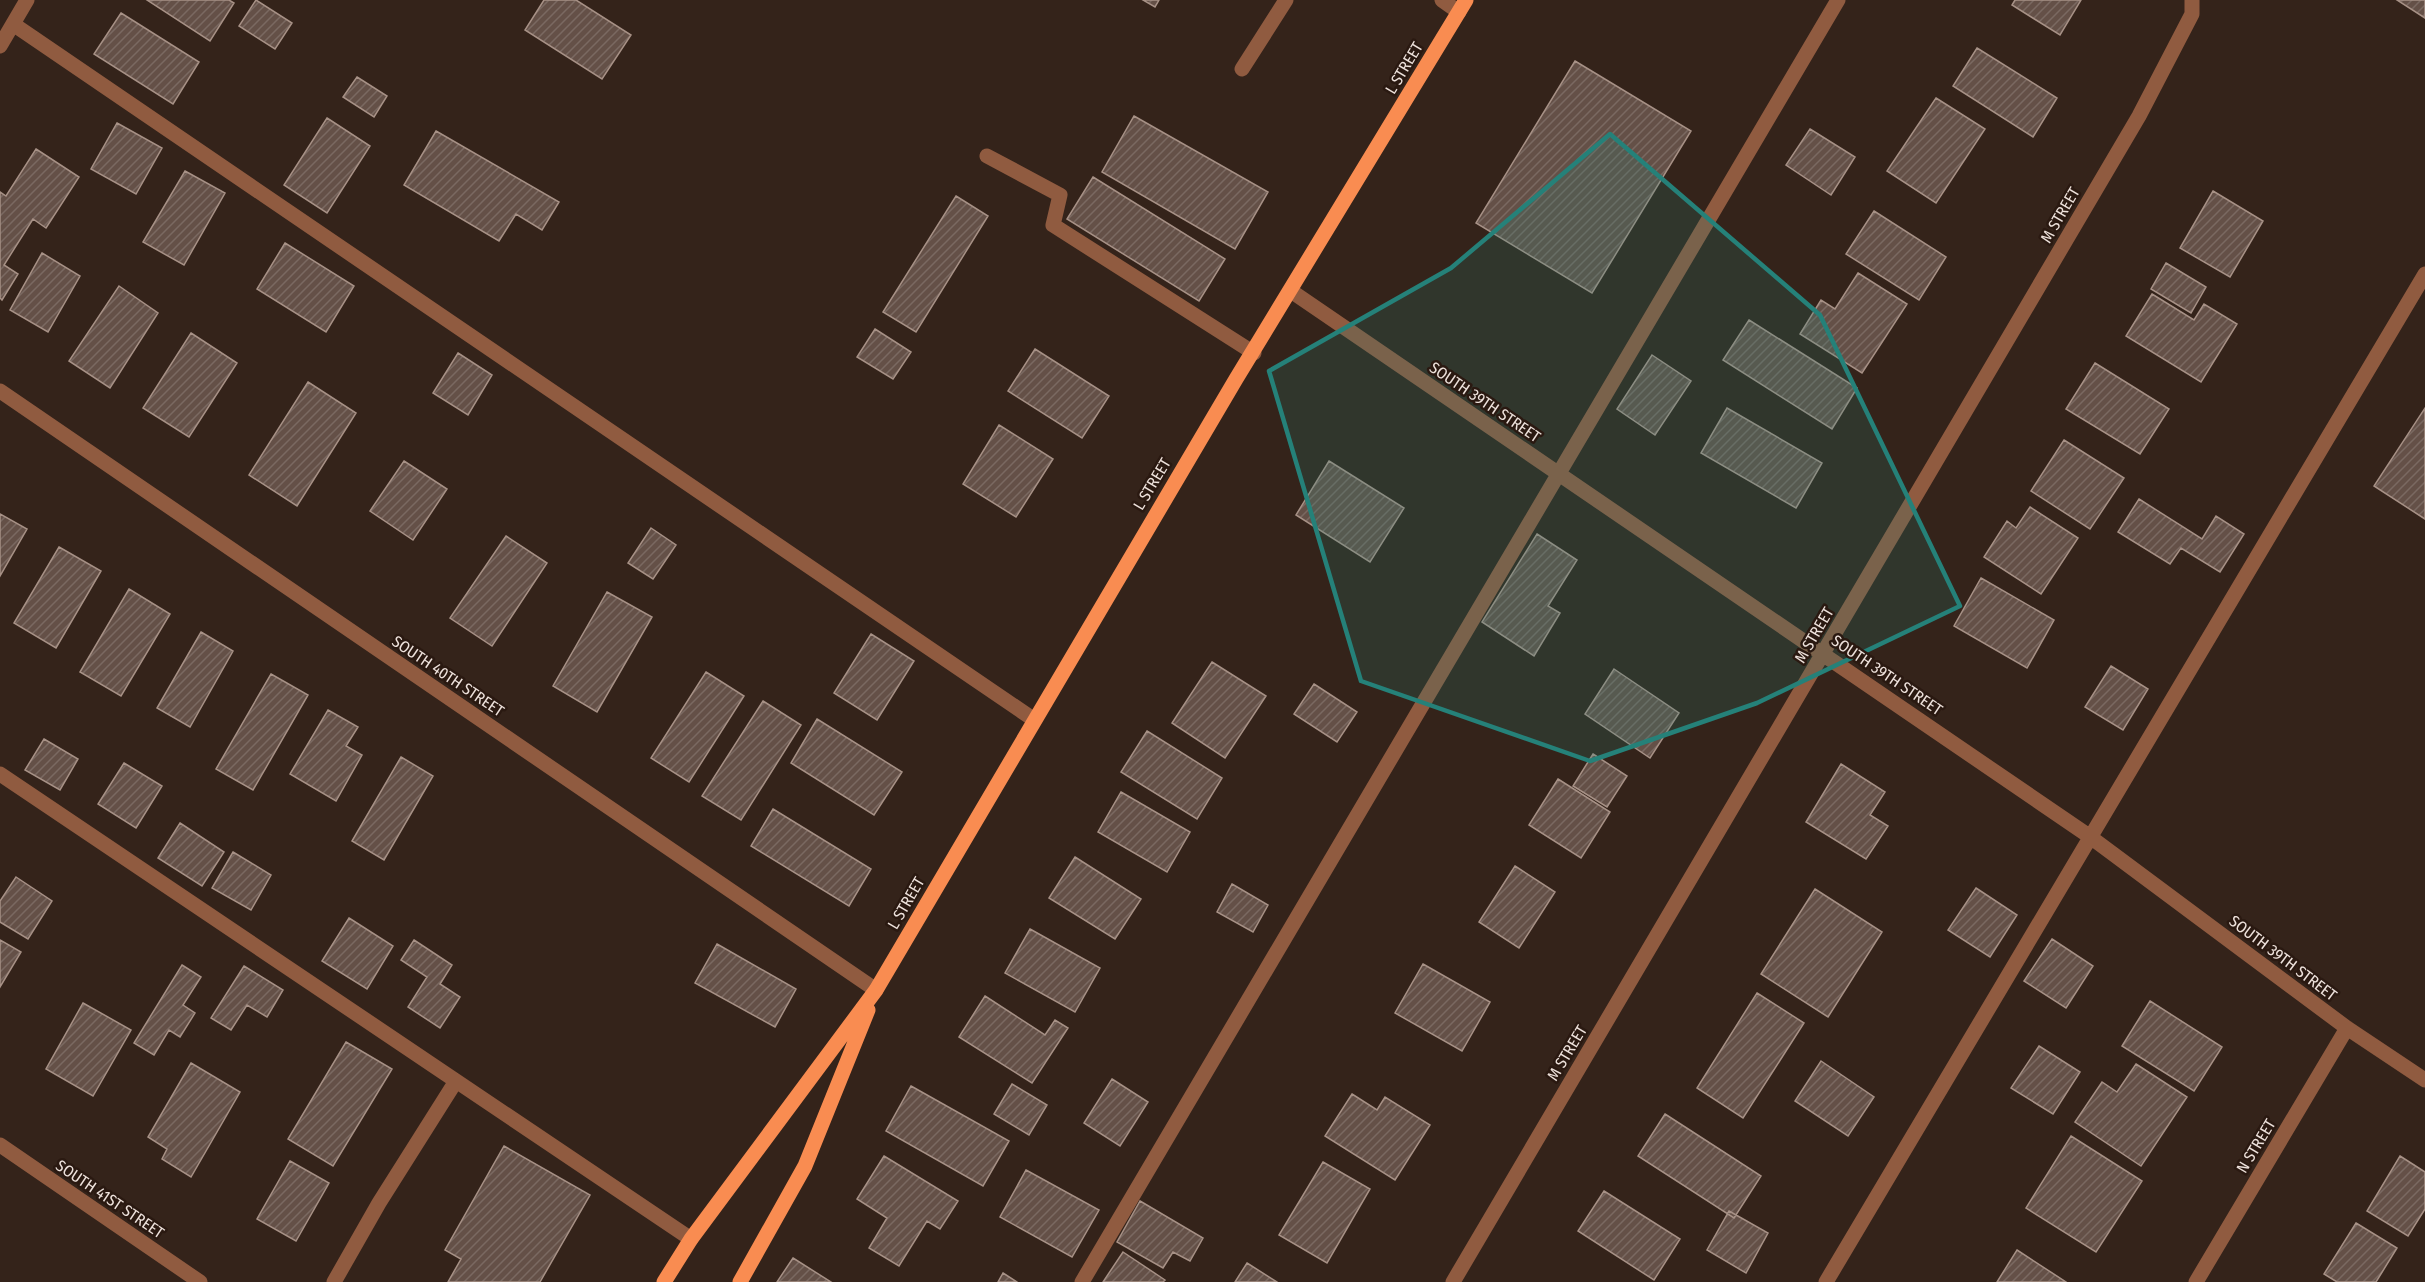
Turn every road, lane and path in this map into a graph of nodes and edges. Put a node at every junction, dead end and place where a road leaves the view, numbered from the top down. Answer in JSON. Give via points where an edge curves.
{"nodes":[{"id":1,"x":27,"y":0,"type":"edge"},
{"id":2,"x":1286,"y":0,"type":"edge"},
{"id":3,"x":1442,"y":0,"type":"edge"},
{"id":4,"x":1838,"y":0,"type":"edge"},
{"id":5,"x":2192,"y":0,"type":"edge"},
{"id":6,"x":1463,"y":6,"type":"edge"},
{"id":7,"x":13,"y":24,"type":"junction"},
{"id":8,"x":0,"y":46,"type":"edge"},
{"id":9,"x":1242,"y":69,"type":"dead end"},
{"id":10,"x":987,"y":156,"type":"dead end"},
{"id":11,"x":2425,"y":274,"type":"edge"},
{"id":12,"x":1291,"y":291,"type":"junction"},
{"id":13,"x":1254,"y":353,"type":"junction"},
{"id":14,"x":0,"y":391,"type":"edge"},
{"id":15,"x":1557,"y":472,"type":"junction"},
{"id":16,"x":1824,"y":654,"type":"junction"},
{"id":17,"x":1033,"y":719,"type":"junction"},
{"id":18,"x":0,"y":774,"type":"edge"},
{"id":19,"x":2090,"y":836,"type":"junction"},
{"id":20,"x":876,"y":990,"type":"junction"},
{"id":21,"x":2347,"y":1028,"type":"junction"},
{"id":22,"x":2425,"y":1080,"type":"edge"},
{"id":23,"x":456,"y":1081,"type":"junction"},
{"id":24,"x":0,"y":1145,"type":"edge"},
{"id":25,"x":691,"y":1239,"type":"junction"},
{"id":26,"x":200,"y":1282,"type":"edge"},
{"id":27,"x":334,"y":1282,"type":"edge"},
{"id":28,"x":664,"y":1282,"type":"edge"},
{"id":29,"x":740,"y":1282,"type":"edge"},
{"id":30,"x":1082,"y":1282,"type":"edge"},
{"id":31,"x":1453,"y":1282,"type":"edge"},
{"id":32,"x":1826,"y":1282,"type":"edge"},
{"id":33,"x":2196,"y":1282,"type":"edge"}],
"edges":[{"from":1,"to":7,"type":"street"},
{"from":2,"to":9,"type":"street"},
{"from":3,"to":6,"type":"street"},
{"from":4,"to":15,"type":"street"},
{"from":5,"to":16,"type":"street","name":"M STREET","via":[[2192,14],[2139,116]]},
{"from":6,"to":12,"type":"main road","name":"L STREET"},
{"from":7,"to":8,"type":"street"},
{"from":7,"to":17,"type":"street"},
{"from":10,"to":13,"type":"street","via":[[1060,195],[1053,225]]},
{"from":11,"to":19,"type":"street"},
{"from":12,"to":13,"type":"main road","name":"L STREET"},
{"from":12,"to":15,"type":"street","name":"SOUTH 39TH STREET"},
{"from":13,"to":17,"type":"main road","name":"L STREET"},
{"from":14,"to":20,"type":"street","name":"SOUTH 40TH STREET"},
{"from":15,"to":16,"type":"street","name":"SOUTH 39TH STREET"},
{"from":15,"to":30,"type":"street"},
{"from":16,"to":19,"type":"street","name":"SOUTH 39TH STREET"},
{"from":16,"to":31,"type":"street","name":"M STREET"},
{"from":17,"to":20,"type":"main road","name":"L STREET"},
{"from":18,"to":23,"type":"street"},
{"from":19,"to":21,"type":"street","name":"SOUTH 39TH STREET"},
{"from":19,"to":32,"type":"street"},
{"from":20,"to":25,"type":"main road","name":"L STREET"},
{"from":20,"to":29,"type":"main road","name":"L STREET","via":[[805,1166]]},
{"from":21,"to":22,"type":"street","name":"SOUTH 39TH STREET"},
{"from":21,"to":33,"type":"street","name":"N STREET"},
{"from":23,"to":25,"type":"street"},
{"from":23,"to":27,"type":"street"},
{"from":24,"to":26,"type":"street","name":"SOUTH 41ST STREET"},
{"from":25,"to":28,"type":"main road","name":"L STREET"}]}
